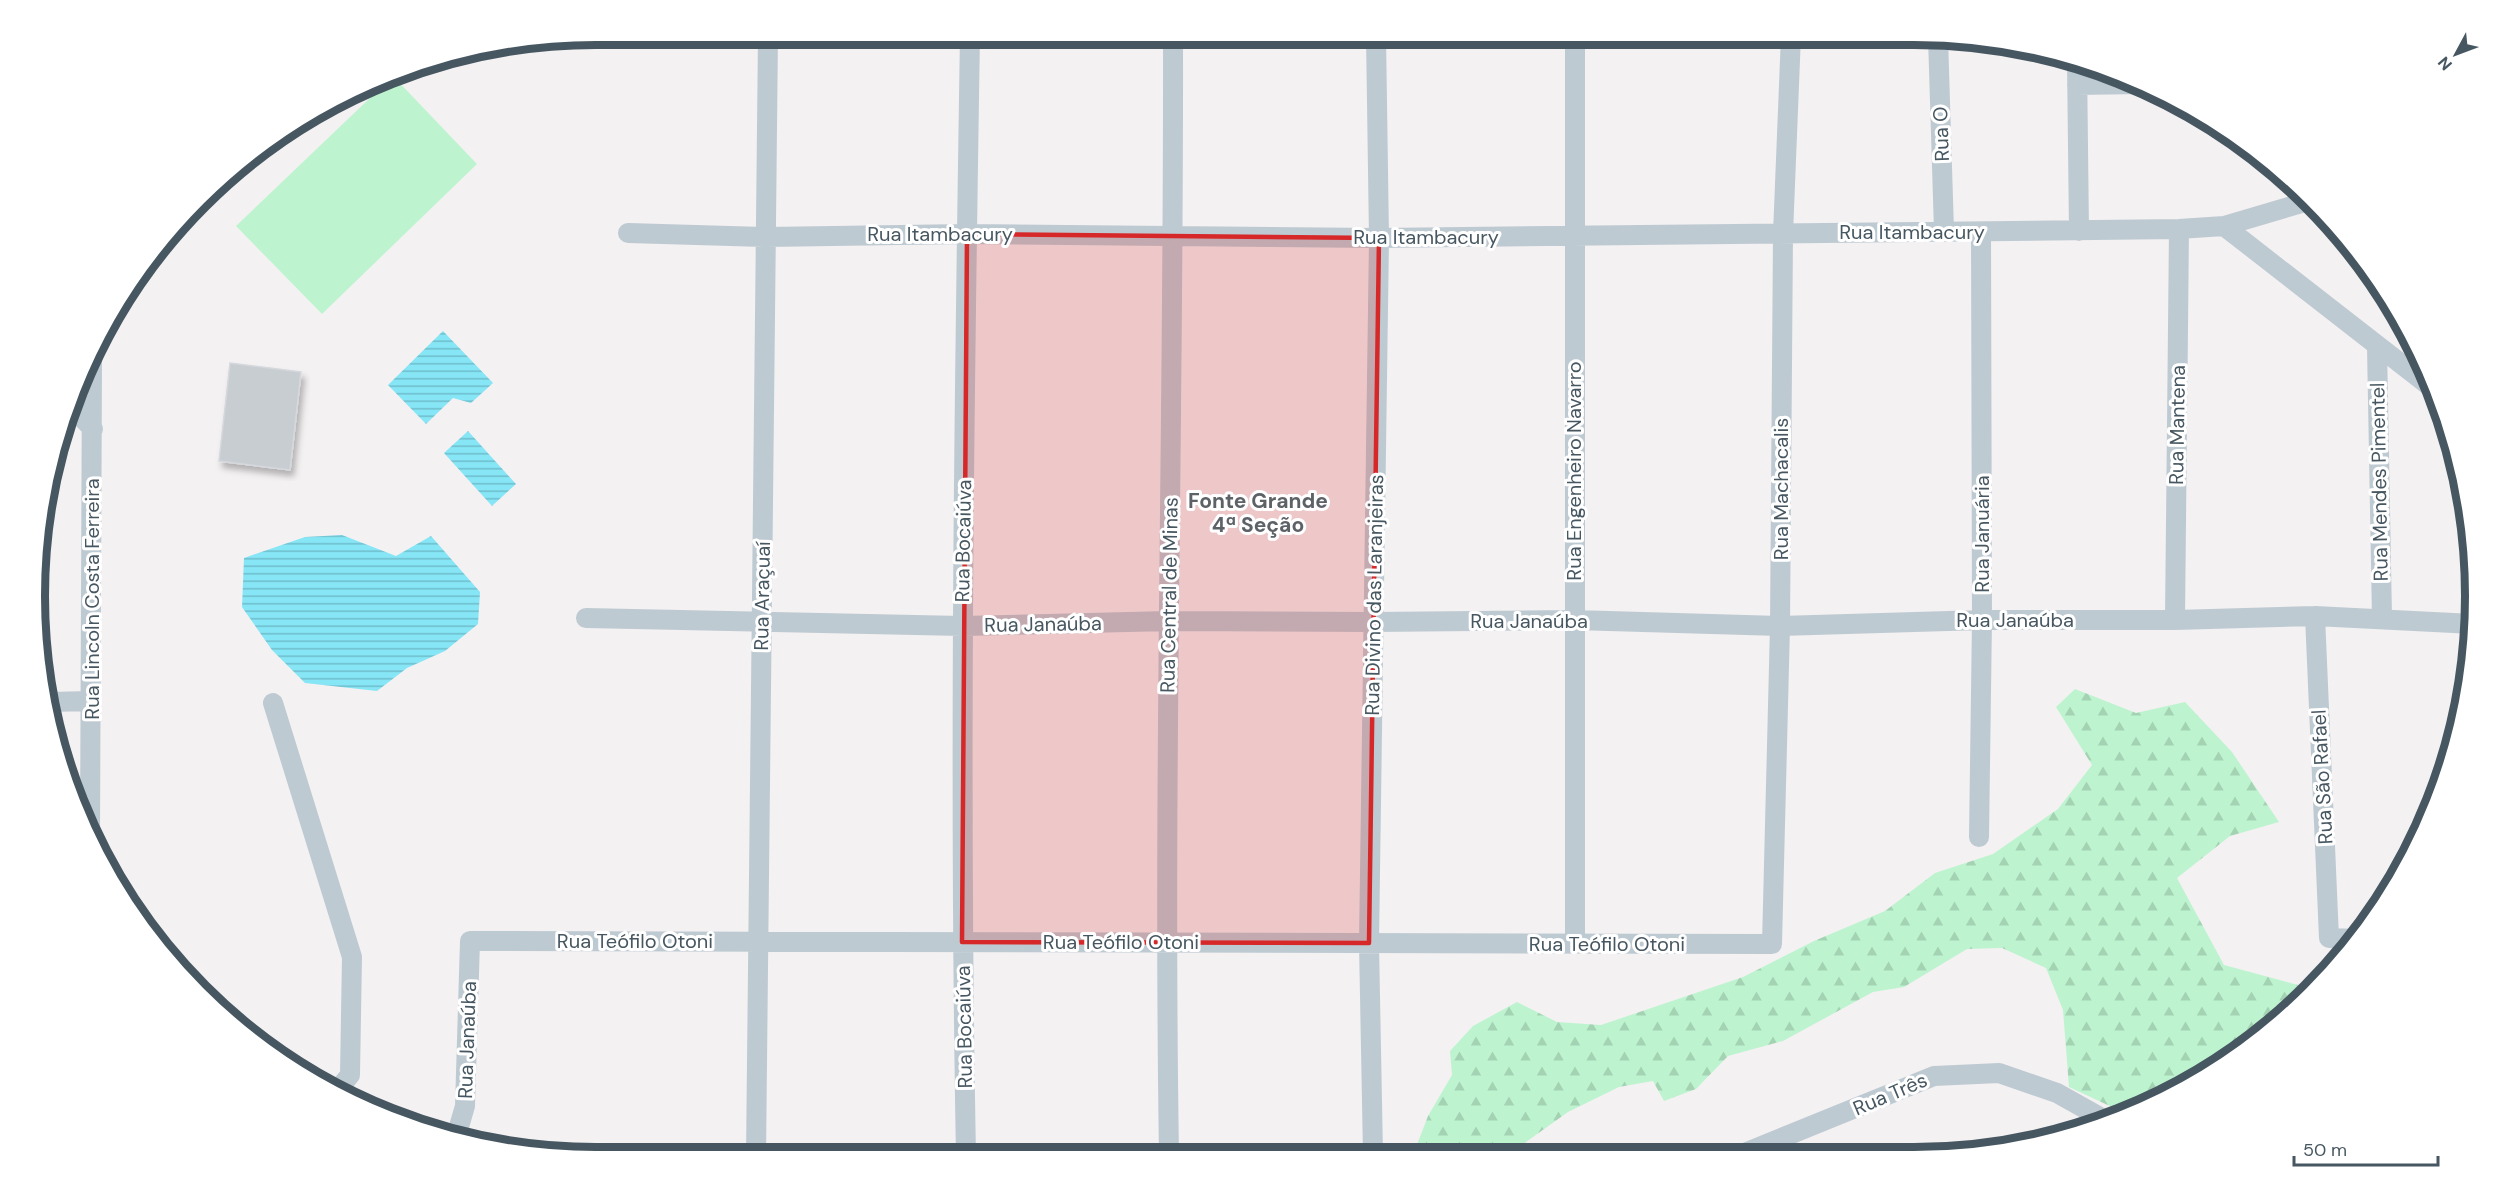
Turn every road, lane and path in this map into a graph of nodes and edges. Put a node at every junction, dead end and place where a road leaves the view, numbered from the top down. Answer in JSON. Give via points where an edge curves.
{"nodes":[{"id":1,"x":768,"y":45,"type":"edge"},
{"id":2,"x":970,"y":45,"type":"edge"},
{"id":3,"x":1173,"y":45,"type":"edge"},
{"id":4,"x":1376,"y":45,"type":"edge"},
{"id":5,"x":1575,"y":45,"type":"edge"},
{"id":6,"x":1791,"y":45,"type":"edge"},
{"id":7,"x":1938,"y":46,"type":"edge"},
{"id":8,"x":2077,"y":70,"type":"edge"},
{"id":9,"x":2118,"y":84,"type":"edge"},
{"id":10,"x":2077,"y":85,"type":"junction"},
{"id":11,"x":2301,"y":203,"type":"edge"},
{"id":12,"x":2224,"y":226,"type":"junction"},
{"id":13,"x":2179,"y":229,"type":"junction"},
{"id":14,"x":1944,"y":231,"type":"junction"},
{"id":15,"x":2079,"y":231,"type":"junction"},
{"id":16,"x":1981,"y":232,"type":"junction"},
{"id":17,"x":628,"y":233,"type":"dead end"},
{"id":18,"x":967,"y":234,"type":"junction"},
{"id":19,"x":1174,"y":234,"type":"junction"},
{"id":20,"x":1783,"y":234,"type":"junction"},
{"id":21,"x":1575,"y":236,"type":"junction"},
{"id":22,"x":766,"y":237,"type":"junction"},
{"id":23,"x":1379,"y":238,"type":"junction"},
{"id":24,"x":2377,"y":346,"type":"junction"},
{"id":25,"x":92,"y":374,"type":"edge"},
{"id":26,"x":2420,"y":379,"type":"edge"},
{"id":27,"x":77,"y":412,"type":"edge"},
{"id":28,"x":93,"y":429,"type":"junction"},
{"id":29,"x":2315,"y":616,"type":"junction"},
{"id":30,"x":586,"y":618,"type":"dead end"},
{"id":31,"x":2382,"y":618,"type":"junction"},
{"id":32,"x":1574,"y":620,"type":"junction"},
{"id":33,"x":1982,"y":620,"type":"junction"},
{"id":34,"x":2175,"y":620,"type":"junction"},
{"id":35,"x":761,"y":621,"type":"junction"},
{"id":36,"x":1169,"y":621,"type":"junction"},
{"id":37,"x":1374,"y":622,"type":"junction"},
{"id":38,"x":2464,"y":623,"type":"edge"},
{"id":39,"x":962,"y":626,"type":"junction"},
{"id":40,"x":1780,"y":626,"type":"junction"},
{"id":41,"x":91,"y":701,"type":"junction"},
{"id":42,"x":56,"y":702,"type":"edge"},
{"id":43,"x":273,"y":703,"type":"dead end"},
{"id":44,"x":90,"y":814,"type":"edge"},
{"id":45,"x":1978,"y":837,"type":"dead end"},
{"id":46,"x":2345,"y":939,"type":"edge"},
{"id":47,"x":470,"y":941,"type":"joint"},
{"id":48,"x":759,"y":942,"type":"junction"},
{"id":49,"x":962,"y":942,"type":"junction"},
{"id":50,"x":1166,"y":942,"type":"junction"},
{"id":51,"x":1369,"y":943,"type":"junction"},
{"id":52,"x":1575,"y":944,"type":"junction"},
{"id":53,"x":1772,"y":944,"type":"joint"},
{"id":54,"x":343,"y":1085,"type":"edge"},
{"id":55,"x":2093,"y":1117,"type":"edge"},
{"id":56,"x":458,"y":1129,"type":"edge"},
{"id":57,"x":756,"y":1147,"type":"edge"},
{"id":58,"x":966,"y":1147,"type":"edge"},
{"id":59,"x":1169,"y":1147,"type":"edge"},
{"id":60,"x":1373,"y":1147,"type":"edge"},
{"id":61,"x":1759,"y":1147,"type":"edge"}],
"edges":[{"from":1,"to":22,"type":"street","name":"Rua Araçuaí"},
{"from":2,"to":18,"type":"street","name":"Rua Bocaiúva"},
{"from":3,"to":19,"type":"street","name":"Rua Central de Minas"},
{"from":4,"to":23,"type":"street","name":"Rua Divino das Laranjeiras"},
{"from":5,"to":21,"type":"street","name":"Rua Engenheiro Navarro"},
{"from":6,"to":20,"type":"street","name":"Rua Machacalis"},
{"from":7,"to":14,"type":"street","name":"Rua O"},
{"from":8,"to":10,"type":"street"},
{"from":9,"to":10,"type":"street"},
{"from":10,"to":15,"type":"street"},
{"from":11,"to":12,"type":"street","name":"Rua Itambacury"},
{"from":12,"to":13,"type":"street","name":"Rua Itambacury"},
{"from":12,"to":24,"type":"street"},
{"from":13,"to":15,"type":"street","name":"Rua Itambacury"},
{"from":13,"to":34,"type":"street","name":"Rua Mantena"},
{"from":14,"to":16,"type":"street","name":"Rua Itambacury"},
{"from":14,"to":20,"type":"street","name":"Rua Itambacury"},
{"from":15,"to":16,"type":"street","name":"Rua Itambacury"},
{"from":16,"to":33,"type":"street","name":"Rua Januária"},
{"from":17,"to":22,"type":"street","name":"Rua Itambacury"},
{"from":18,"to":19,"type":"street","name":"Rua Itambacury"},
{"from":18,"to":22,"type":"street","name":"Rua Itambacury"},
{"from":18,"to":39,"type":"street","name":"Rua Bocaiúva"},
{"from":19,"to":23,"type":"street","name":"Rua Itambacury"},
{"from":19,"to":36,"type":"street","name":"Rua Central de Minas"},
{"from":20,"to":21,"type":"street","name":"Rua Itambacury"},
{"from":20,"to":40,"type":"street","name":"Rua Machacalis"},
{"from":21,"to":23,"type":"street","name":"Rua Itambacury"},
{"from":21,"to":32,"type":"street","name":"Rua Engenheiro Navarro"},
{"from":22,"to":35,"type":"street","name":"Rua Araçuaí"},
{"from":23,"to":37,"type":"street","name":"Rua Divino das Laranjeiras"},
{"from":24,"to":26,"type":"street"},
{"from":24,"to":31,"type":"street","name":"Rua Mendes Pimentel"},
{"from":25,"to":28,"type":"street","name":"Rua Lincoln Costa Ferreira"},
{"from":27,"to":28,"type":"street"},
{"from":28,"to":41,"type":"street","name":"Rua Lincoln Costa Ferreira"},
{"from":29,"to":31,"type":"street","name":"Rua Janaúba"},
{"from":29,"to":34,"type":"street","name":"Rua Janaúba"},
{"from":29,"to":46,"type":"street","name":"Rua São Rafael","via":[[2329,938]]},
{"from":30,"to":35,"type":"street","name":"Rua Janaúba"},
{"from":31,"to":38,"type":"street","name":"Rua Janaúba"},
{"from":32,"to":37,"type":"street","name":"Rua Janaúba"},
{"from":32,"to":40,"type":"street","name":"Rua Janaúba"},
{"from":32,"to":52,"type":"street","name":"Rua Engenheiro Navarro"},
{"from":33,"to":34,"type":"street","name":"Rua Janaúba"},
{"from":33,"to":40,"type":"street","name":"Rua Janaúba"},
{"from":33,"to":45,"type":"street","name":"Rua Januária"},
{"from":35,"to":39,"type":"street","name":"Rua Janaúba"},
{"from":35,"to":48,"type":"street","name":"Rua Araçuaí"},
{"from":36,"to":37,"type":"street","name":"Rua Janaúba"},
{"from":36,"to":39,"type":"street","name":"Rua Janaúba"},
{"from":36,"to":50,"type":"street","name":"Rua Central de Minas"},
{"from":37,"to":51,"type":"street","name":"Rua Divino das Laranjeiras"},
{"from":39,"to":49,"type":"street","name":"Rua Bocaiúva"},
{"from":40,"to":53,"type":"street","name":"Rua Machacalis"},
{"from":41,"to":42,"type":"street"},
{"from":41,"to":44,"type":"street","name":"Rua Lincoln Costa Ferreira"},
{"from":43,"to":54,"type":"street","via":[[352,957],[350,1076]]},
{"from":47,"to":48,"type":"street","name":"Rua Teófilo Otoni"},
{"from":47,"to":56,"type":"street","name":"Rua Janaúba","via":[[465,1106]]},
{"from":48,"to":49,"type":"street","name":"Rua Teófilo Otoni"},
{"from":48,"to":57,"type":"street","name":"Rua Araçuaí"},
{"from":49,"to":50,"type":"street","name":"Rua Teófilo Otoni"},
{"from":49,"to":58,"type":"street","name":"Rua Bocaiúva"},
{"from":50,"to":51,"type":"street","name":"Rua Teófilo Otoni"},
{"from":50,"to":59,"type":"street","name":"Rua Central de Minas"},
{"from":51,"to":52,"type":"street","name":"Rua Teófilo Otoni"},
{"from":51,"to":60,"type":"street","name":"Rua Divino das Laranjeiras"},
{"from":52,"to":53,"type":"street","name":"Rua Teófilo Otoni"},
{"from":55,"to":61,"type":"street","name":"Rua Três","via":[[2057,1093],[1999,1072],[1934,1076]]}]}
